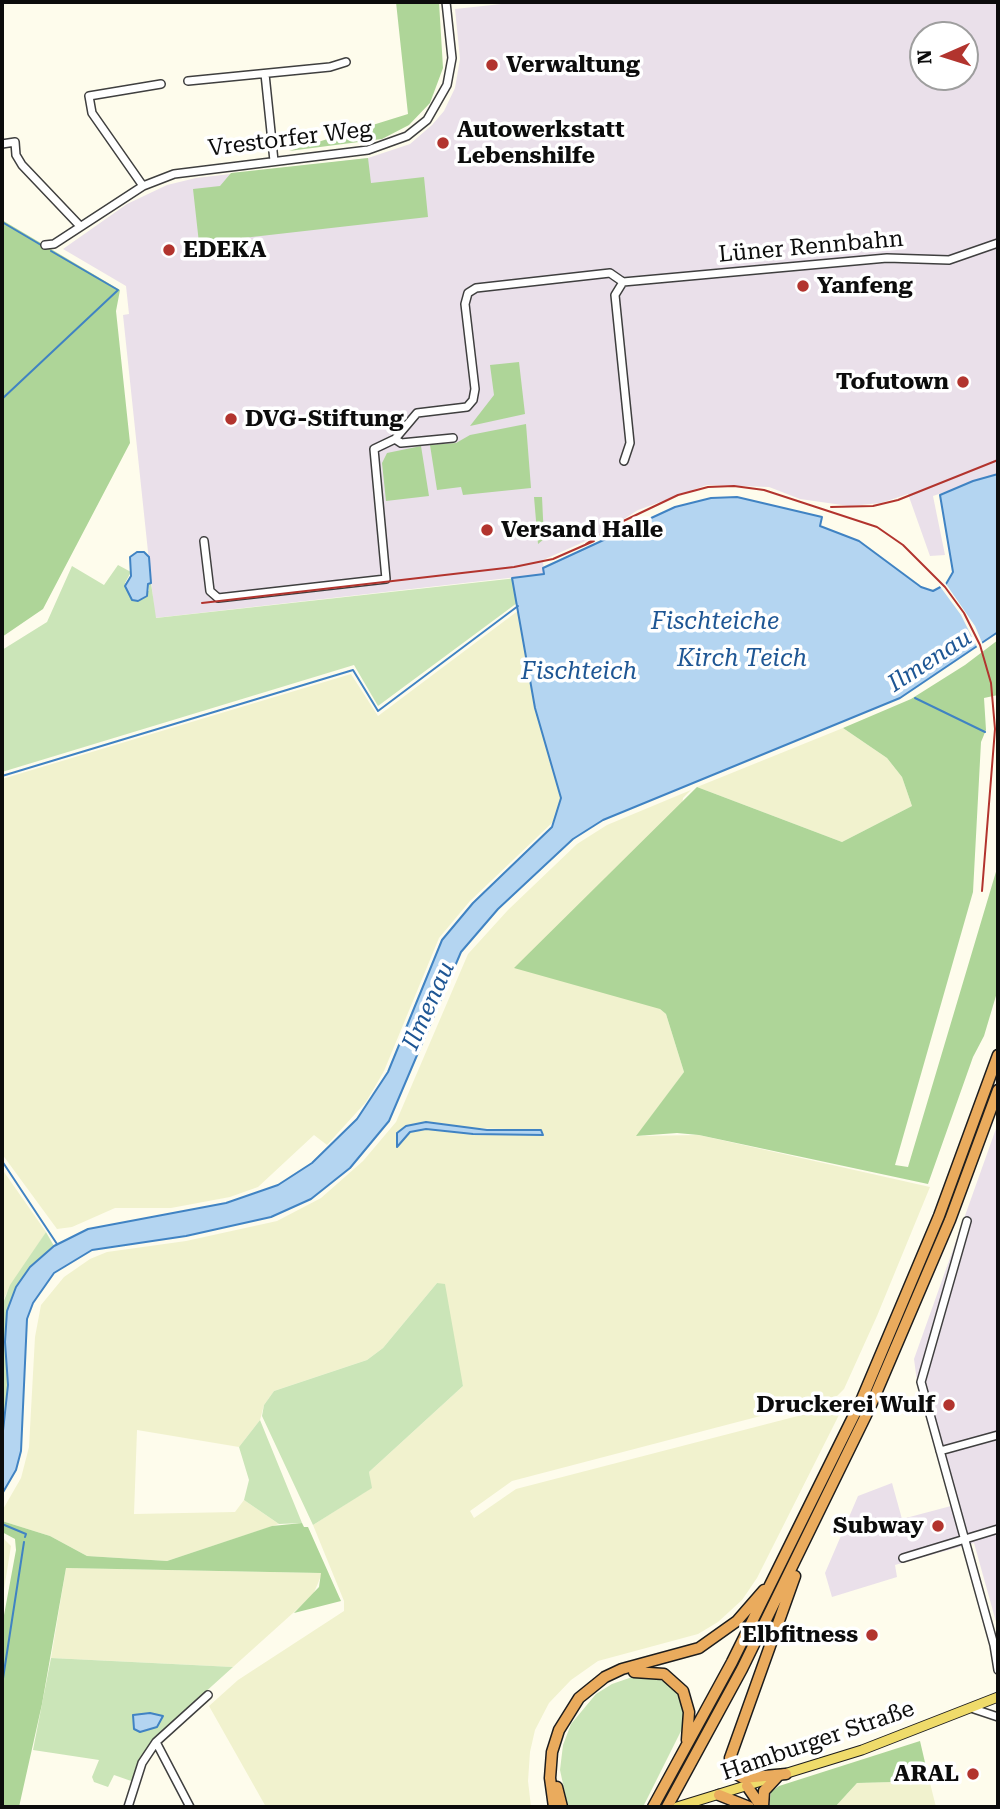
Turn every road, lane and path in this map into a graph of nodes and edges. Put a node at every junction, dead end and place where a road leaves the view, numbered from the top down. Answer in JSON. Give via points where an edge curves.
{"nodes":[{"id":1,"x":446,"y":2,"type":"edge"},
{"id":2,"x":346,"y":62,"type":"dead end"},
{"id":3,"x":265,"y":74,"type":"junction"},
{"id":4,"x":188,"y":81,"type":"dead end"},
{"id":5,"x":161,"y":84,"type":"dead end"},
{"id":6,"x":2,"y":144,"type":"edge"},
{"id":7,"x":274,"y":161,"type":"junction"},
{"id":8,"x":143,"y":186,"type":"junction"},
{"id":9,"x":80,"y":226,"type":"junction"},
{"id":10,"x":998,"y":243,"type":"edge"},
{"id":11,"x":45,"y":245,"type":"dead end"},
{"id":12,"x":623,"y":282,"type":"junction"},
{"id":13,"x":453,"y":438,"type":"dead end"},
{"id":14,"x":395,"y":439,"type":"junction"},
{"id":15,"x":624,"y":461,"type":"dead end"},
{"id":16,"x":204,"y":541,"type":"dead end"},
{"id":17,"x":998,"y":1055,"type":"edge"},
{"id":18,"x":998,"y":1090,"type":"edge"},
{"id":19,"x":967,"y":1222,"type":"dead end"},
{"id":20,"x":998,"y":1435,"type":"edge"},
{"id":21,"x":940,"y":1451,"type":"junction"},
{"id":22,"x":815,"y":1523,"type":"junction"},
{"id":23,"x":998,"y":1529,"type":"edge"},
{"id":24,"x":964,"y":1541,"type":"junction"},
{"id":25,"x":903,"y":1558,"type":"dead end"},
{"id":26,"x":775,"y":1577,"type":"junction"},
{"id":27,"x":996,"y":1648,"type":"edge"},
{"id":28,"x":998,"y":1670,"type":"edge"},
{"id":29,"x":208,"y":1695,"type":"dead end"},
{"id":30,"x":998,"y":1697,"type":"edge"},
{"id":31,"x":970,"y":1707,"type":"junction"},
{"id":32,"x":998,"y":1717,"type":"edge"},
{"id":33,"x":156,"y":1742,"type":"junction"},
{"id":34,"x":686,"y":1746,"type":"junction"},
{"id":35,"x":782,"y":1776,"type":"junction"},
{"id":36,"x":747,"y":1786,"type":"junction"},
{"id":37,"x":719,"y":1795,"type":"junction"},
{"id":38,"x":128,"y":1807,"type":"edge"},
{"id":39,"x":190,"y":1807,"type":"edge"},
{"id":40,"x":554,"y":1807,"type":"edge"},
{"id":41,"x":562,"y":1807,"type":"edge"},
{"id":42,"x":653,"y":1807,"type":"edge"},
{"id":43,"x":667,"y":1807,"type":"edge"},
{"id":44,"x":677,"y":1807,"type":"edge"},
{"id":45,"x":749,"y":1807,"type":"edge"},
{"id":46,"x":762,"y":1807,"type":"edge"}],
"edges":[{"from":1,"to":7,"type":"street","name":"Vrestorfer Weg","via":[[452,45],[450,72],[442,98],[427,120],[382,147]]},
{"from":2,"to":3,"type":"street"},
{"from":3,"to":4,"type":"street"},
{"from":3,"to":7,"type":"street"},
{"from":5,"to":8,"type":"street","via":[[89,96],[92,113]]},
{"from":6,"to":9,"type":"street","via":[[15,142],[22,165]]},
{"from":7,"to":8,"type":"street","name":"Vrestorfer Weg","via":[[174,174]]},
{"from":8,"to":9,"type":"street","name":"Vrestorfer Weg"},
{"from":9,"to":11,"type":"street","name":"Vrestorfer Weg"},
{"from":10,"to":12,"type":"street","name":"Lüner Rennbahn","via":[[949,260],[887,258]]},
{"from":12,"to":14,"type":"street","name":"Lüner Rennbahn","via":[[610,273],[472,290],[465,304],[473,400],[467,407],[417,412]]},
{"from":12,"to":15,"type":"street","via":[[615,295],[630,443]]},
{"from":13,"to":14,"type":"street","via":[[401,443]]},
{"from":14,"to":16,"type":"street","via":[[374,449],[386,579],[218,598],[209,590]]},
{"from":17,"to":26,"type":"highway","via":[[900,1313]]},
{"from":18,"to":22,"type":"highway","via":[[910,1317]]},
{"from":19,"to":21,"type":"street","via":[[921,1375]]},
{"from":20,"to":21,"type":"street"},
{"from":21,"to":24,"type":"street"},
{"from":22,"to":35,"type":"highway","via":[[730,1754],[732,1770],[741,1777]]},
{"from":22,"to":43,"type":"highway"},
{"from":23,"to":24,"type":"street"},
{"from":24,"to":25,"type":"street"},
{"from":24,"to":27,"type":"street"},
{"from":26,"to":34,"type":"highway"},
{"from":26,"to":40,"type":"highway","via":[[737,1620],[713,1639],[681,1654],[622,1669],[579,1699],[563,1721],[552,1752]]},
{"from":27,"to":28,"type":"street"},
{"from":29,"to":33,"type":"street"},
{"from":30,"to":31,"type":"main road","name":"Hamburger Straße"},
{"from":31,"to":32,"type":"street"},
{"from":31,"to":35,"type":"main road","name":"Hamburger Straße"},
{"from":33,"to":38,"type":"street","via":[[142,1763]]},
{"from":33,"to":39,"type":"street"},
{"from":34,"to":41,"type":"highway","via":[[689,1712],[678,1685],[664,1674],[643,1670],[608,1682],[584,1702],[564,1732],[556,1766]]},
{"from":34,"to":42,"type":"highway"},
{"from":35,"to":36,"type":"main road","name":"Hamburger Straße"},
{"from":35,"to":46,"type":"highway","via":[[764,1791]]},
{"from":36,"to":37,"type":"main road","name":"Hamburger Straße"},
{"from":36,"to":46,"type":"highway"},
{"from":37,"to":44,"type":"main road","name":"Hamburger Straße"},
{"from":37,"to":45,"type":"highway"}]}
